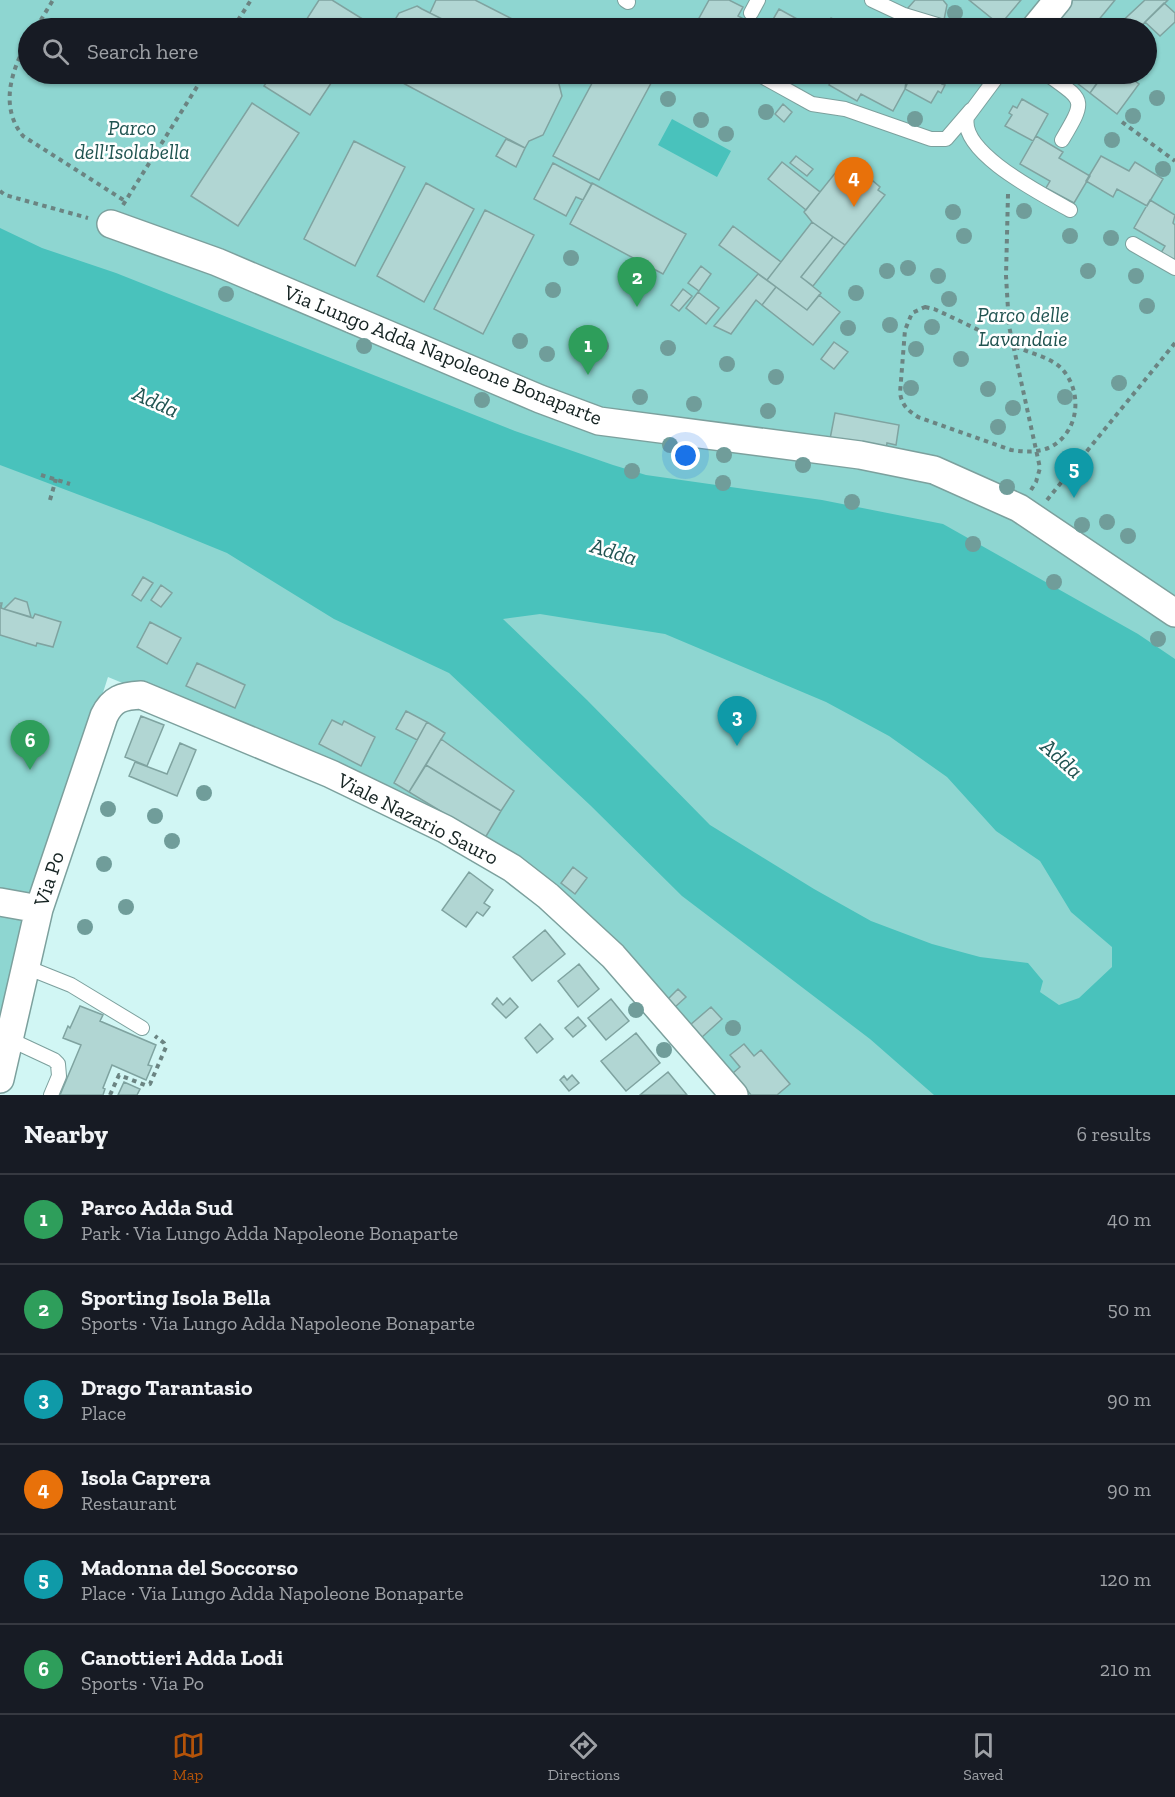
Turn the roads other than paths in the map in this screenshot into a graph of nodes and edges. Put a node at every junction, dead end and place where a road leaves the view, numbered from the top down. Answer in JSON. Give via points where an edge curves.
{"nodes":[{"id":1,"x":872,"y":0,"type":"edge"},
{"id":2,"x":1058,"y":0,"type":"edge"},
{"id":3,"x":902,"y":18,"type":"edge"},
{"id":4,"x":1043,"y":18,"type":"edge"},
{"id":5,"x":776,"y":84,"type":"edge"},
{"id":6,"x":991,"y":84,"type":"edge"},
{"id":7,"x":1061,"y":84,"type":"edge"},
{"id":8,"x":971,"y":110,"type":"junction"},
{"id":9,"x":1062,"y":140,"type":"dead end"},
{"id":10,"x":1070,"y":210,"type":"dead end"},
{"id":11,"x":111,"y":224,"type":"road end"},
{"id":12,"x":1133,"y":244,"type":"dead end"},
{"id":13,"x":1175,"y":268,"type":"edge"},
{"id":14,"x":1175,"y":613,"type":"edge"},
{"id":15,"x":129,"y":696,"type":"joint"},
{"id":16,"x":0,"y":902,"type":"edge"},
{"id":17,"x":39,"y":909,"type":"junction"},
{"id":18,"x":26,"y":967,"type":"junction"},
{"id":19,"x":142,"y":1028,"type":"road end"},
{"id":20,"x":9,"y":1039,"type":"junction"},
{"id":21,"x":0,"y":1078,"type":"edge"},
{"id":22,"x":51,"y":1095,"type":"edge"},
{"id":23,"x":734,"y":1095,"type":"edge"}],
"edges":[{"from":1,"to":3,"type":"lane"},
{"from":2,"to":4,"type":"street"},
{"from":5,"to":8,"type":"lane","via":[[812,104],[844,109],[931,140],[946,139]]},
{"from":6,"to":8,"type":"lane"},
{"from":7,"to":9,"type":"lane","via":[[1073,93],[1079,109]]},
{"from":8,"to":10,"type":"lane","via":[[965,124],[967,131],[995,164]]},
{"from":11,"to":14,"type":"street","name":"Via Lungo Adda Napoleone Bonaparte","via":[[217,262],[599,421],[860,455],[934,470],[1026,513]]},
{"from":12,"to":13,"type":"lane"},
{"from":15,"to":17,"type":"street","name":"Via Po","via":[[120,697],[108,708]]},
{"from":15,"to":23,"type":"street","name":"Viale Nazario Sauro","via":[[151,698],[331,774],[445,829],[512,868],[613,956]]},
{"from":16,"to":17,"type":"street"},
{"from":17,"to":18,"type":"street","name":"Via Po"},
{"from":18,"to":19,"type":"lane","via":[[81,990]]},
{"from":18,"to":20,"type":"street","name":"Via Po"},
{"from":20,"to":21,"type":"street","name":"Via Po"},
{"from":20,"to":22,"type":"lane","via":[[58,1064],[59,1076]]}]}
